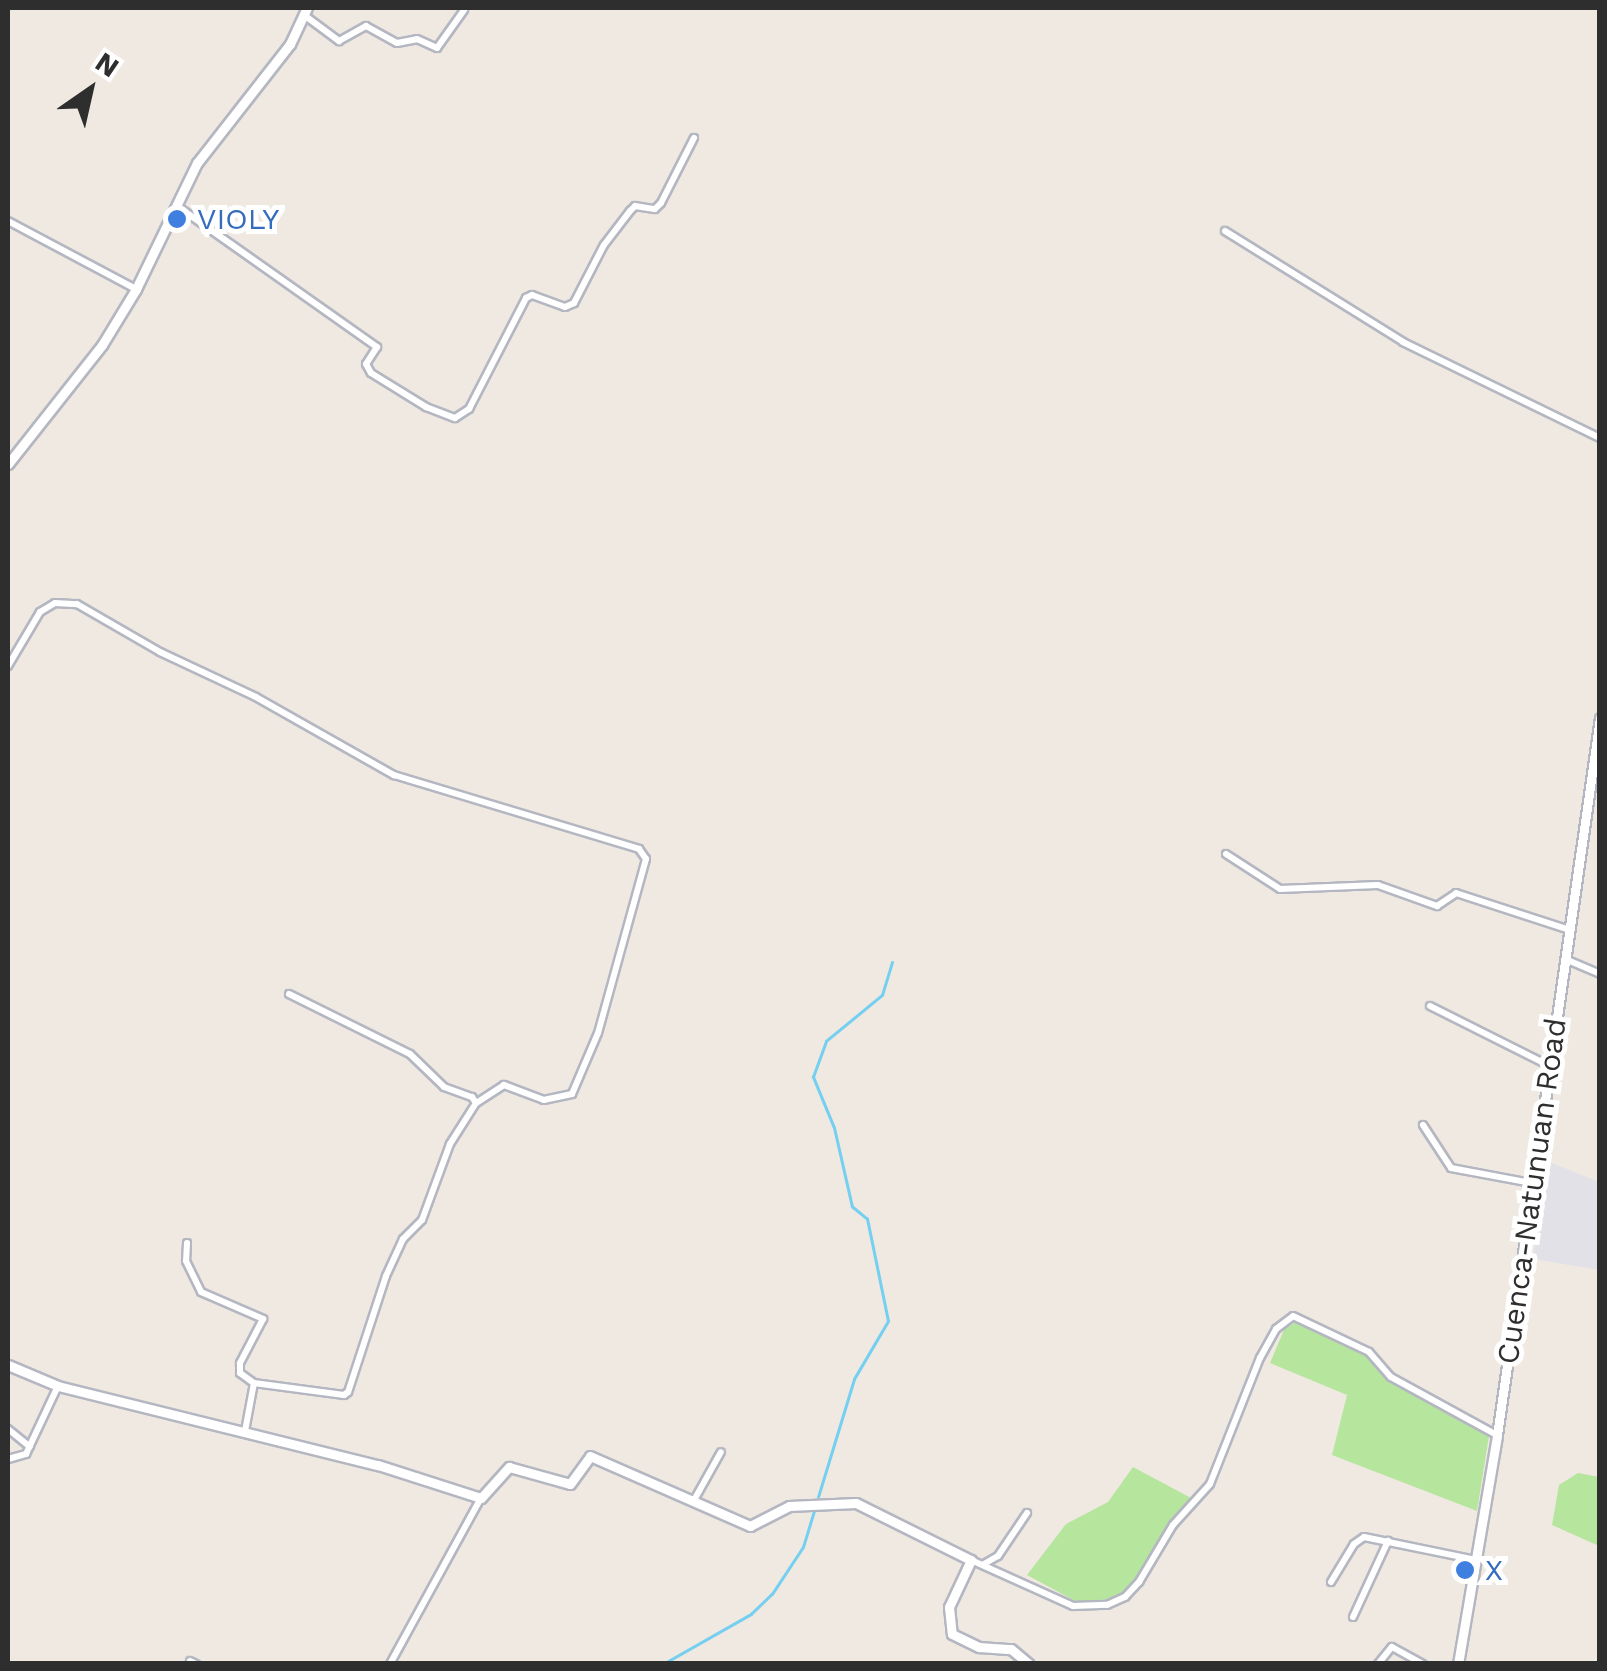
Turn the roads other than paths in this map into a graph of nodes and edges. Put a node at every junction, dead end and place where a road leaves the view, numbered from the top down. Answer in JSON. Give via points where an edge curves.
{"nodes":[{"id":1,"x":464,"y":10,"type":"edge"},
{"id":2,"x":306,"y":11,"type":"edge"},
{"id":3,"x":694,"y":138,"type":"dead end"},
{"id":4,"x":177,"y":206,"type":"junction"},
{"id":5,"x":8,"y":220,"type":"edge"},
{"id":6,"x":1224,"y":231,"type":"dead end"},
{"id":7,"x":136,"y":290,"type":"junction"},
{"id":8,"x":1600,"y":438,"type":"edge"},
{"id":9,"x":8,"y":464,"type":"edge"},
{"id":10,"x":8,"y":666,"type":"edge"},
{"id":11,"x":1600,"y":718,"type":"edge"},
{"id":12,"x":1595,"y":766,"type":"edge"},
{"id":13,"x":1226,"y":854,"type":"dead end"},
{"id":14,"x":1570,"y":930,"type":"junction"},
{"id":15,"x":1565,"y":959,"type":"junction"},
{"id":16,"x":1600,"y":974,"type":"edge"},
{"id":17,"x":288,"y":994,"type":"dead end"},
{"id":18,"x":1430,"y":1006,"type":"dead end"},
{"id":19,"x":1550,"y":1066,"type":"junction"},
{"id":20,"x":476,"y":1103,"type":"junction"},
{"id":21,"x":1423,"y":1125,"type":"dead end"},
{"id":22,"x":1531,"y":1184,"type":"junction"},
{"id":23,"x":187,"y":1242,"type":"dead end"},
{"id":24,"x":8,"y":1365,"type":"edge"},
{"id":25,"x":254,"y":1383,"type":"junction"},
{"id":26,"x":58,"y":1386,"type":"junction"},
{"id":27,"x":8,"y":1429,"type":"edge"},
{"id":28,"x":245,"y":1432,"type":"junction"},
{"id":29,"x":1497,"y":1435,"type":"junction"},
{"id":30,"x":30,"y":1447,"type":"junction"},
{"id":31,"x":721,"y":1452,"type":"dead end"},
{"id":32,"x":8,"y":1459,"type":"edge"},
{"id":33,"x":481,"y":1498,"type":"junction"},
{"id":34,"x":693,"y":1502,"type":"junction"},
{"id":35,"x":1027,"y":1512,"type":"dead end"},
{"id":36,"x":1388,"y":1541,"type":"junction"},
{"id":37,"x":971,"y":1560,"type":"junction"},
{"id":38,"x":1477,"y":1560,"type":"junction"},
{"id":39,"x":984,"y":1564,"type":"junction"},
{"id":40,"x":1330,"y":1582,"type":"dead end"},
{"id":41,"x":1353,"y":1617,"type":"dead end"},
{"id":42,"x":390,"y":1664,"type":"edge"},
{"id":43,"x":1029,"y":1664,"type":"edge"},
{"id":44,"x":1378,"y":1664,"type":"edge"},
{"id":45,"x":1423,"y":1664,"type":"edge"},
{"id":46,"x":1458,"y":1664,"type":"edge"}],
"edges":[{"from":1,"to":2,"type":"street","via":[[437,48],[417,39],[396,43],[366,26],[339,41]]},
{"from":2,"to":4,"type":"street","via":[[290,44],[196,163]]},
{"from":3,"to":4,"type":"street","via":[[661,203],[634,206],[574,303],[526,298],[469,410],[455,418],[371,373],[366,364],[377,347],[363,334]]},
{"from":4,"to":7,"type":"street"},
{"from":5,"to":7,"type":"street"},
{"from":6,"to":8,"type":"street","via":[[1403,342]]},
{"from":7,"to":9,"type":"street","via":[[102,345]]},
{"from":10,"to":20,"type":"street","via":[[40,612],[54,602],[77,604],[394,775],[639,849],[646,858],[626,941],[572,1094],[544,1100],[504,1085]]},
{"from":11,"to":12,"type":"street","name":"Cuenca-Natunuan Road"},
{"from":12,"to":14,"type":"street","name":"Cuenca-Natunuan Road"},
{"from":13,"to":14,"type":"street","via":[[1280,889],[1378,885],[1437,906],[1456,893]]},
{"from":14,"to":15,"type":"street","name":"Cuenca-Natunuan Road"},
{"from":15,"to":16,"type":"street"},
{"from":15,"to":19,"type":"street","name":"Cuenca-Natunuan Road"},
{"from":17,"to":20,"type":"street","via":[[410,1054],[444,1088]]},
{"from":18,"to":19,"type":"street"},
{"from":19,"to":22,"type":"street","name":"Cuenca-Natunuan Road"},
{"from":20,"to":25,"type":"street","via":[[450,1144],[422,1220],[403,1239],[386,1276],[348,1392]]},
{"from":21,"to":22,"type":"street","via":[[1451,1168]]},
{"from":22,"to":29,"type":"street","name":"Cuenca-Natunuan Road"},
{"from":23,"to":25,"type":"street","via":[[186,1261],[201,1292],[263,1320],[240,1363],[240,1373]]},
{"from":24,"to":26,"type":"street"},
{"from":25,"to":28,"type":"street"},
{"from":26,"to":28,"type":"street"},
{"from":26,"to":30,"type":"street"},
{"from":27,"to":30,"type":"street"},
{"from":28,"to":33,"type":"street","via":[[378,1464]]},
{"from":29,"to":38,"type":"street","name":"Cuenca-Natunuan Road"},
{"from":29,"to":39,"type":"street","via":[[1391,1377],[1369,1352],[1292,1316],[1260,1358],[1210,1484],[1124,1597],[1073,1606]]},
{"from":30,"to":32,"type":"street"},
{"from":31,"to":34,"type":"street"},
{"from":33,"to":34,"type":"street","via":[[509,1467],[570,1484],[590,1456]]},
{"from":33,"to":42,"type":"street"},
{"from":34,"to":37,"type":"street","via":[[750,1526],[798,1504],[856,1502]]},
{"from":35,"to":39,"type":"street","via":[[998,1556]]},
{"from":36,"to":38,"type":"street"},
{"from":36,"to":40,"type":"street","via":[[1358,1539]]},
{"from":36,"to":41,"type":"street"},
{"from":37,"to":39,"type":"street"},
{"from":37,"to":43,"type":"street","via":[[949,1608],[952,1634],[979,1648],[1011,1649]]},
{"from":38,"to":46,"type":"street","name":"Cuenca-Natunuan Road"},
{"from":44,"to":45,"type":"street","via":[[1392,1648]]}]}
